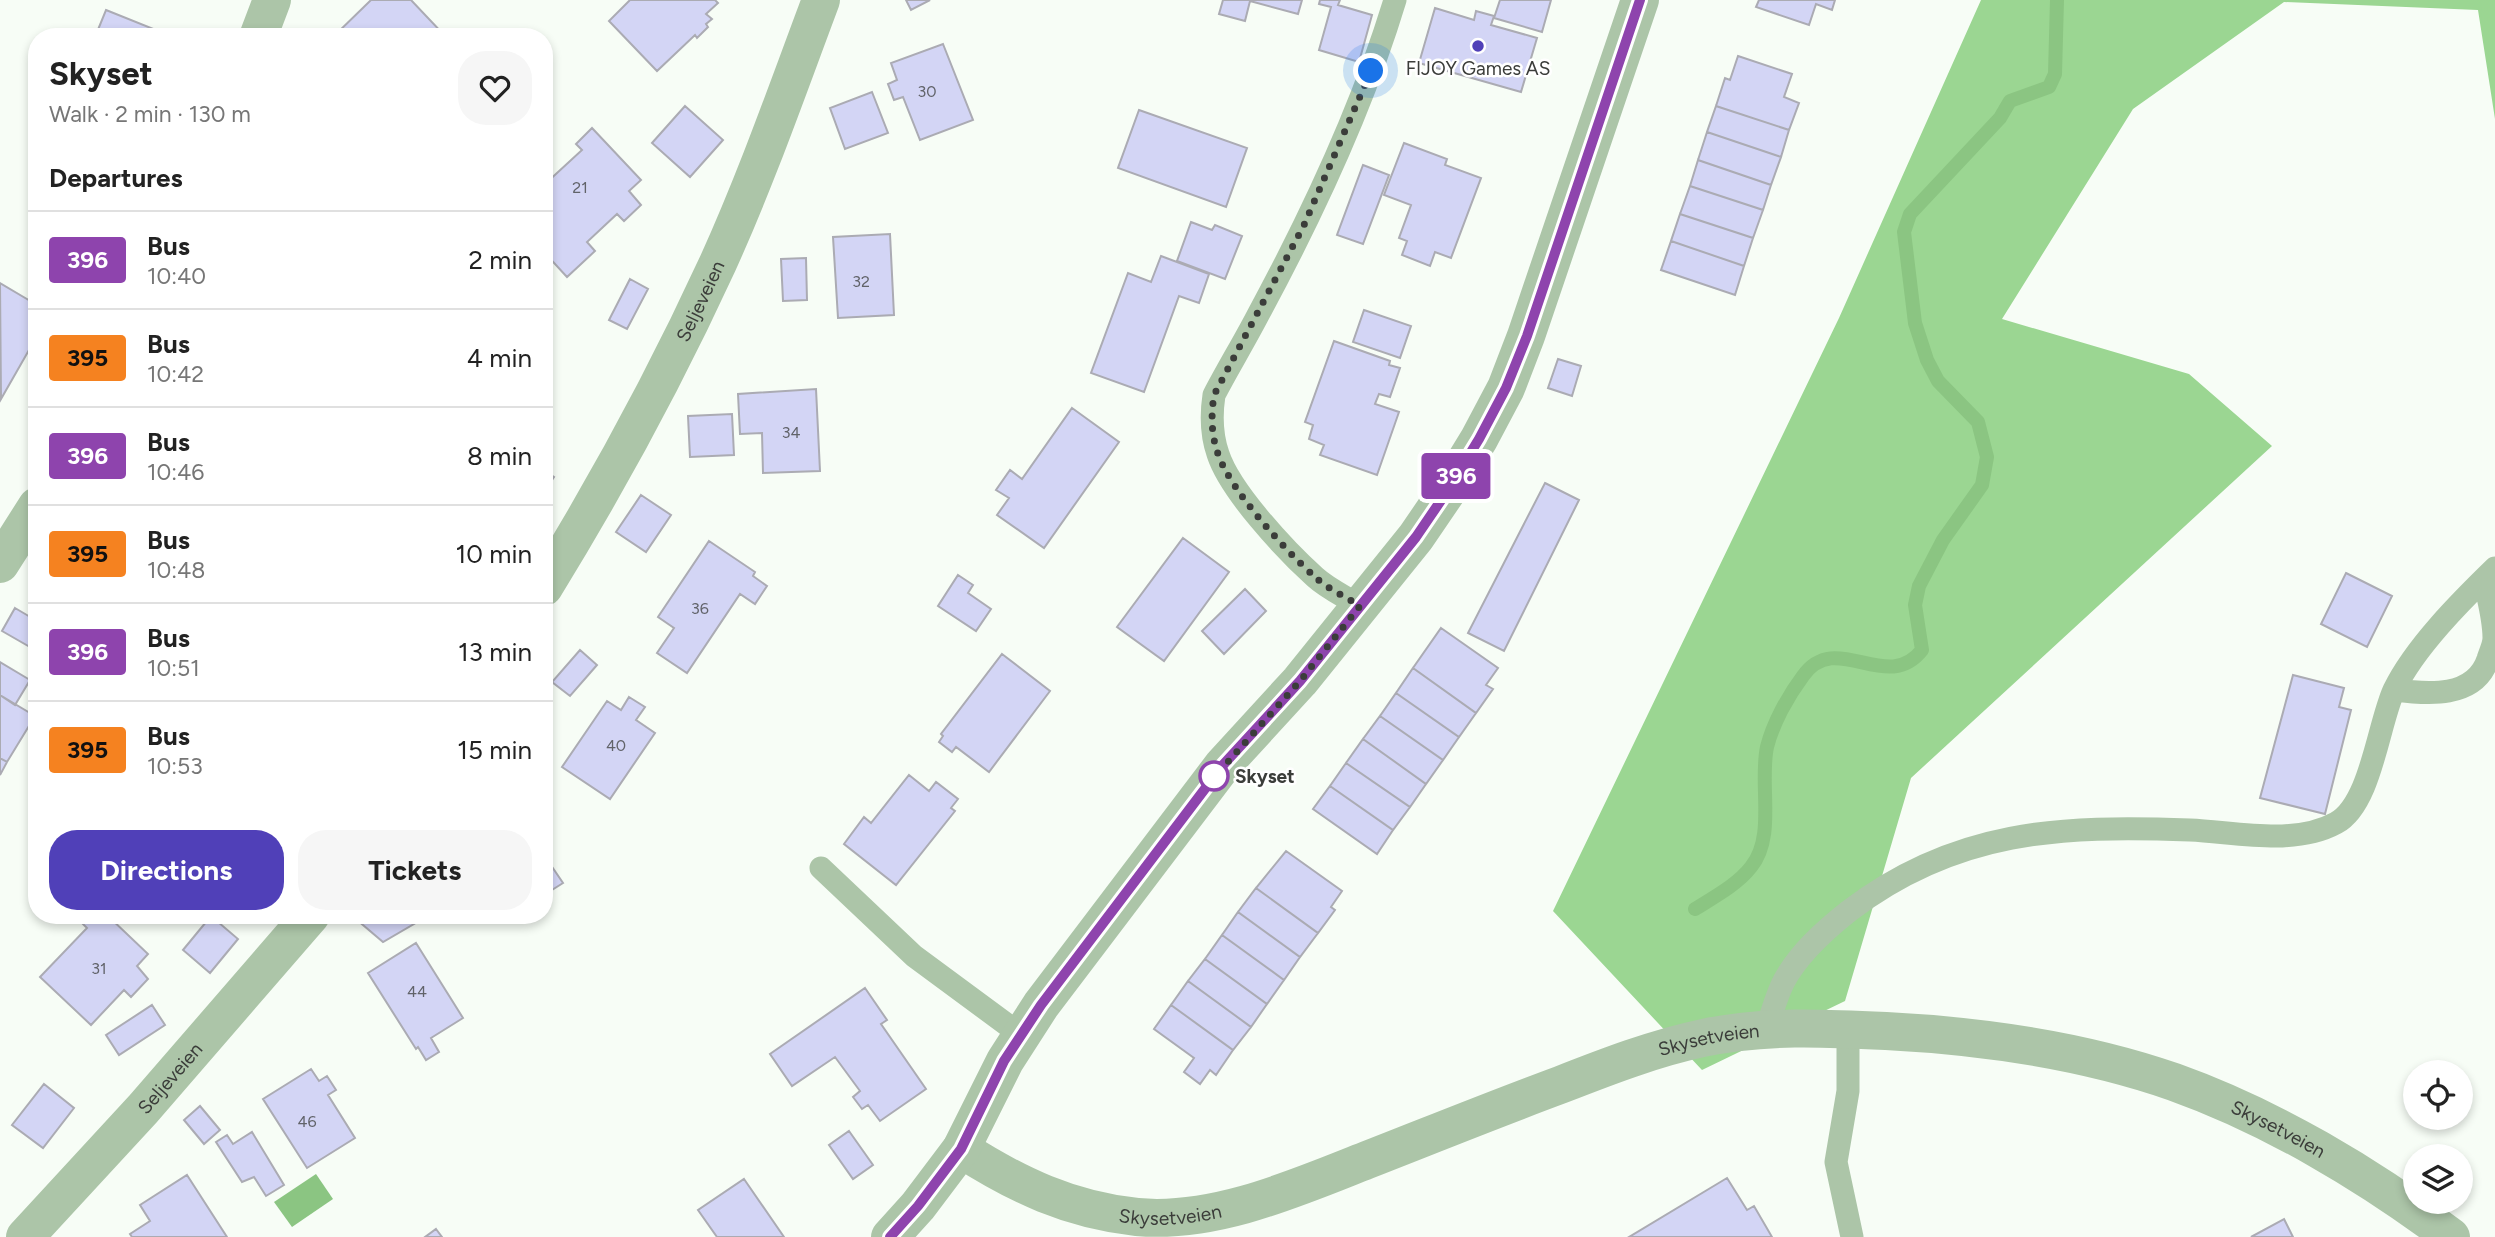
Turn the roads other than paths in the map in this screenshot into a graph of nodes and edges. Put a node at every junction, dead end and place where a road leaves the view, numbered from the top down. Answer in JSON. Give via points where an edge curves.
{"nodes":[{"id":1,"x":272,"y":0,"type":"edge"},
{"id":2,"x":821,"y":0,"type":"edge"},
{"id":3,"x":1395,"y":0,"type":"edge"},
{"id":4,"x":1640,"y":0,"type":"edge"},
{"id":5,"x":261,"y":28,"type":"edge"},
{"id":6,"x":28,"y":520,"type":"edge"},
{"id":7,"x":0,"y":564,"type":"edge"},
{"id":8,"x":553,"y":572,"type":"edge"},
{"id":9,"x":2489,"y":573,"type":"edge"},
{"id":10,"x":1360,"y":606,"type":"junction"},
{"id":11,"x":2394,"y":691,"type":"junction"},
{"id":12,"x":821,"y":869,"type":"dead end"},
{"id":13,"x":303,"y":924,"type":"edge"},
{"id":14,"x":1848,"y":1029,"type":"junction"},
{"id":15,"x":1766,"y":1030,"type":"junction"},
{"id":16,"x":1021,"y":1035,"type":"junction"},
{"id":17,"x":961,"y":1149,"type":"junction"},
{"id":18,"x":25,"y":1237,"type":"edge"},
{"id":19,"x":890,"y":1237,"type":"edge"},
{"id":20,"x":1852,"y":1237,"type":"edge"},
{"id":21,"x":2451,"y":1237,"type":"edge"}],
"edges":[{"from":1,"to":5,"type":"street"},
{"from":2,"to":8,"type":"street","name":"Seljeveien","via":[[718,264],[642,415]]},
{"from":3,"to":10,"type":"lane","via":[[1339,146],[1304,225],[1214,395],[1211,416],[1218,454],[1231,482],[1316,578]]},
{"from":4,"to":10,"type":"street","via":[[1506,388],[1446,493]]},
{"from":6,"to":7,"type":"street"},
{"from":9,"to":11,"type":"lane","via":[[2454,608]]},
{"from":9,"to":11,"type":"lane","via":[[2494,641],[2486,667],[2451,692]]},
{"from":10,"to":16,"type":"street","via":[[1300,681],[1223,765]]},
{"from":11,"to":15,"type":"lane","via":[[2369,771],[2353,807],[2340,821],[2314,832],[2279,835],[2096,829],[2047,833],[2005,838],[1936,859],[1871,894],[1809,947],[1784,981]]},
{"from":12,"to":16,"type":"lane","via":[[914,956]]},
{"from":13,"to":18,"type":"street","name":"Seljeveien"},
{"from":14,"to":15,"type":"street","name":"Skysetveien"},
{"from":14,"to":20,"type":"lane","via":[[1848,1091],[1836,1162]]},
{"from":14,"to":21,"type":"street","name":"Skysetveien","via":[[2007,1042],[2171,1081],[2273,1125],[2369,1181]]},
{"from":15,"to":17,"type":"street","name":"Skysetveien","via":[[1701,1038],[1661,1049],[1295,1188],[1188,1215],[1140,1217],[1076,1205],[1034,1191]]},
{"from":16,"to":17,"type":"street"},
{"from":17,"to":19,"type":"street"}]}
